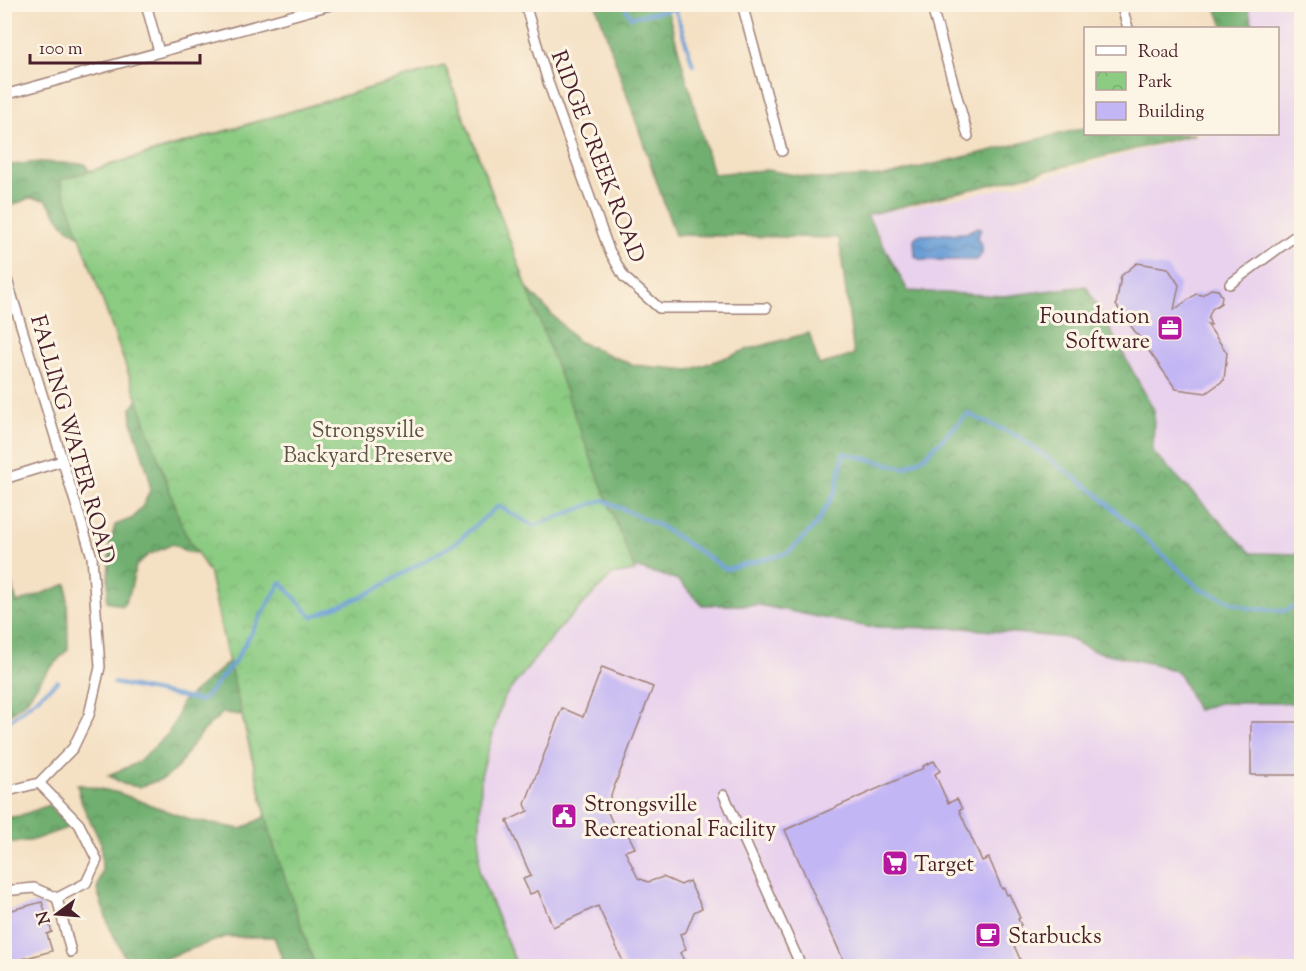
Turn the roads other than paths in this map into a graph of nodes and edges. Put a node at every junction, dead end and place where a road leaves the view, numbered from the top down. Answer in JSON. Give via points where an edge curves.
{"nodes":[{"id":1,"x":146,"y":4,"type":"edge"},
{"id":2,"x":333,"y":4,"type":"edge"},
{"id":3,"x":525,"y":4,"type":"edge"},
{"id":4,"x":742,"y":4,"type":"edge"},
{"id":5,"x":931,"y":4,"type":"edge"},
{"id":6,"x":1121,"y":4,"type":"edge"},
{"id":7,"x":1128,"y":27,"type":"edge"},
{"id":8,"x":159,"y":52,"type":"junction"},
{"id":9,"x":4,"y":95,"type":"edge"},
{"id":10,"x":968,"y":136,"type":"dead end"},
{"id":11,"x":782,"y":151,"type":"dead end"},
{"id":12,"x":1302,"y":231,"type":"edge"},
{"id":13,"x":4,"y":270,"type":"edge"},
{"id":14,"x":1230,"y":284,"type":"dead end"},
{"id":15,"x":766,"y":308,"type":"dead end"},
{"id":16,"x":63,"y":461,"type":"junction"},
{"id":17,"x":4,"y":479,"type":"edge"},
{"id":18,"x":39,"y":783,"type":"junction"},
{"id":19,"x":4,"y":792,"type":"edge"},
{"id":20,"x":724,"y":795,"type":"dead end"},
{"id":21,"x":4,"y":891,"type":"edge"},
{"id":22,"x":57,"y":898,"type":"junction"},
{"id":23,"x":71,"y":952,"type":"dead end"},
{"id":24,"x":801,"y":966,"type":"edge"}],
"edges":[{"from":1,"to":8,"type":"street"},
{"from":2,"to":8,"type":"street"},
{"from":3,"to":15,"type":"street","name":"RIDGE CREEK ROAD","via":[[556,105],[609,250],[624,277],[659,308]]},
{"from":4,"to":11,"type":"street"},
{"from":5,"to":10,"type":"street"},
{"from":6,"to":7,"type":"street"},
{"from":8,"to":9,"type":"street"},
{"from":12,"to":14,"type":"street"},
{"from":13,"to":16,"type":"street","name":"FALLING WATER ROAD"},
{"from":16,"to":17,"type":"street"},
{"from":16,"to":18,"type":"street","name":"FALLING WATER ROAD","via":[[92,557],[100,667],[89,715],[73,748]]},
{"from":18,"to":19,"type":"street"},
{"from":18,"to":22,"type":"street","via":[[80,824],[97,860],[86,883]]},
{"from":20,"to":24,"type":"street"},
{"from":21,"to":22,"type":"street","via":[[34,888]]},
{"from":22,"to":23,"type":"street"}]}
